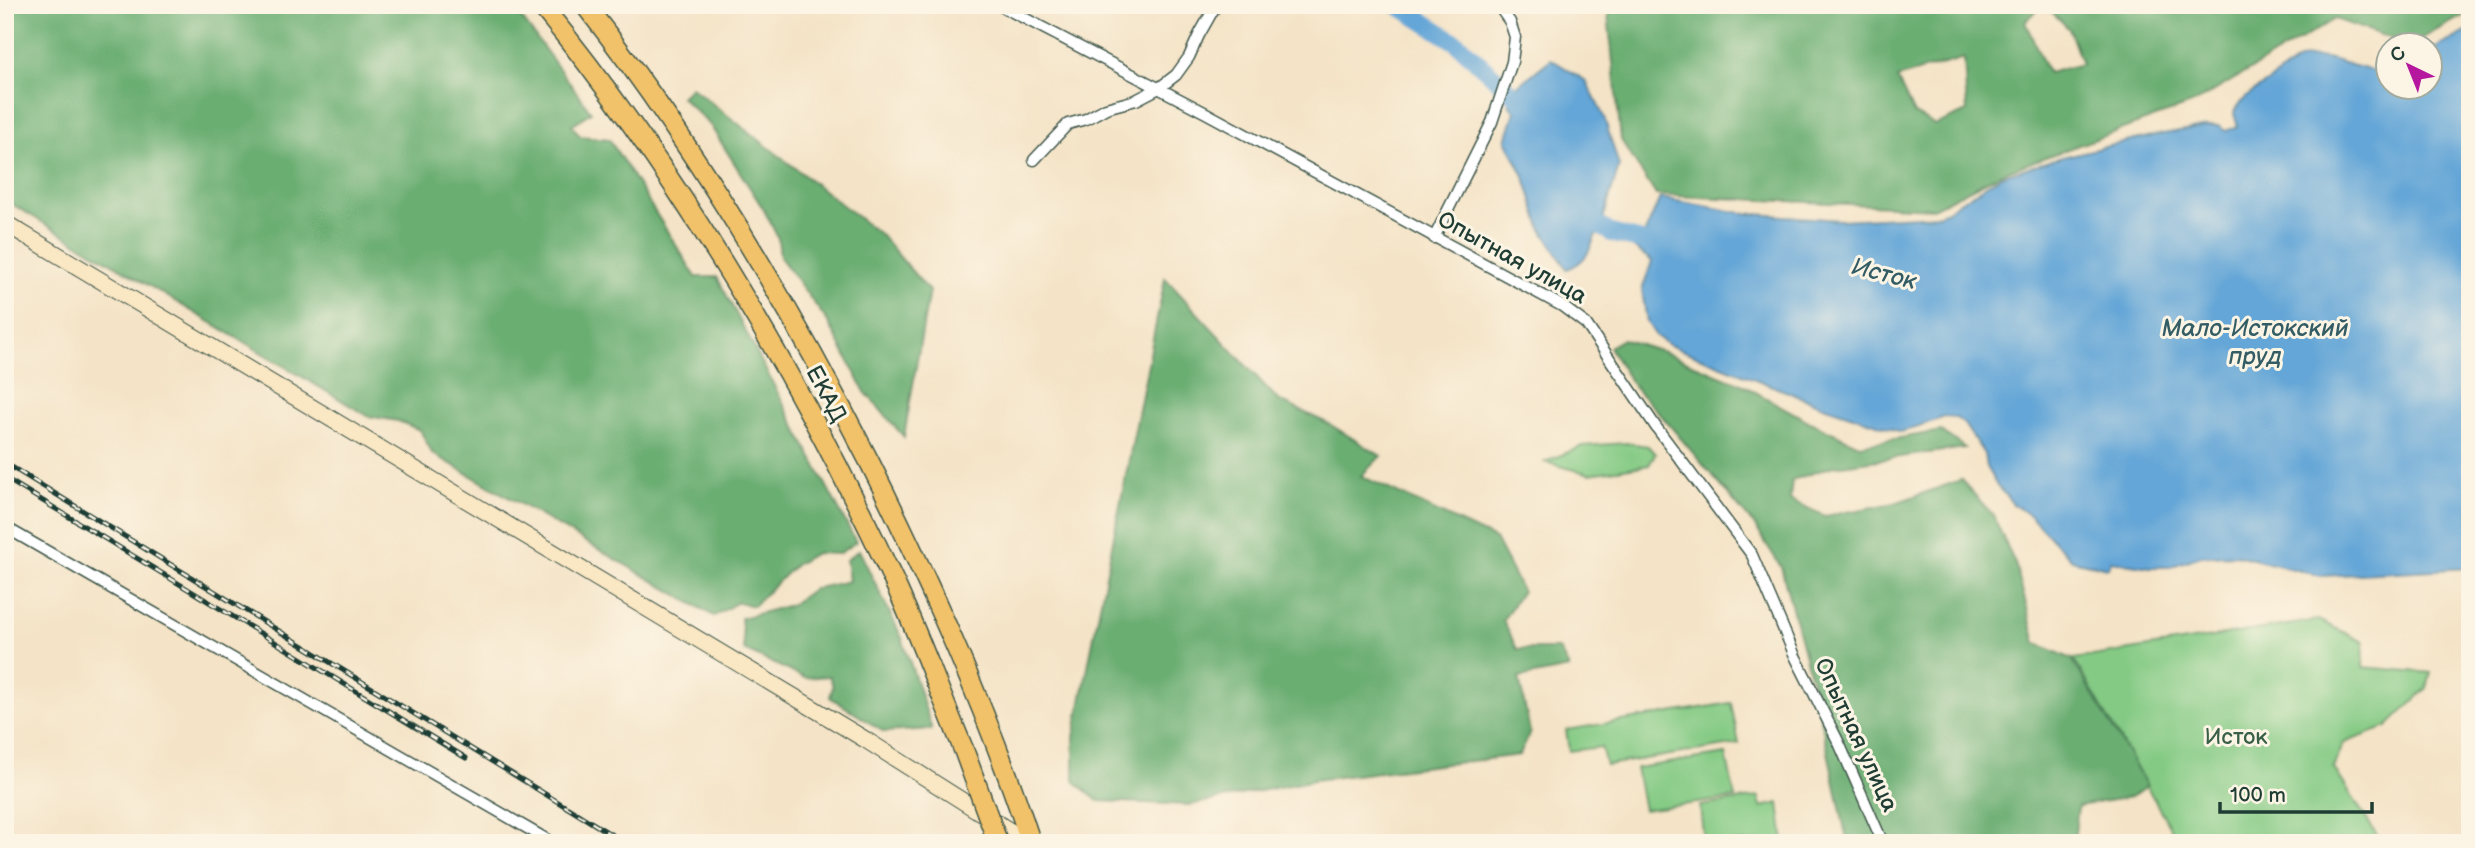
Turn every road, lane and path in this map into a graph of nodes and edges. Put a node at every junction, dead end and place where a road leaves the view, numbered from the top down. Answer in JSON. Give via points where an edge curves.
{"nodes":[{"id":1,"x":541,"y":5,"type":"edge"},
{"id":2,"x":585,"y":5,"type":"edge"},
{"id":3,"x":999,"y":5,"type":"edge"},
{"id":4,"x":1216,"y":5,"type":"edge"},
{"id":5,"x":1498,"y":5,"type":"edge"},
{"id":6,"x":1159,"y":89,"type":"junction"},
{"id":7,"x":1034,"y":160,"type":"dead end"},
{"id":8,"x":5,"y":223,"type":"edge"},
{"id":9,"x":1434,"y":238,"type":"junction"},
{"id":10,"x":5,"y":527,"type":"edge"},
{"id":11,"x":553,"y":843,"type":"edge"},
{"id":12,"x":998,"y":843,"type":"edge"},
{"id":13,"x":1030,"y":843,"type":"edge"},
{"id":14,"x":1883,"y":843,"type":"edge"}],
"edges":[{"from":1,"to":12,"type":"highway","name":"ЕКАД","bridge":true,"via":[[631,125],[779,359],[893,578]]},
{"from":2,"to":13,"type":"highway","name":"ЕКАД","via":[[697,162],[765,268],[836,396],[943,615]]},
{"from":3,"to":6,"type":"street","name":"Опытная улица"},
{"from":4,"to":6,"type":"street","via":[[1189,57]]},
{"from":5,"to":9,"type":"street","via":[[1515,37],[1512,62],[1493,122]]},
{"from":6,"to":7,"type":"street","via":[[1068,124]]},
{"from":6,"to":9,"type":"street","name":"Опытная улица"},
{"from":8,"to":13,"type":"main road"},
{"from":9,"to":14,"type":"street","name":"Опытная улица","via":[[1562,306],[1586,324],[1752,555]]},
{"from":10,"to":11,"type":"street"}]}
